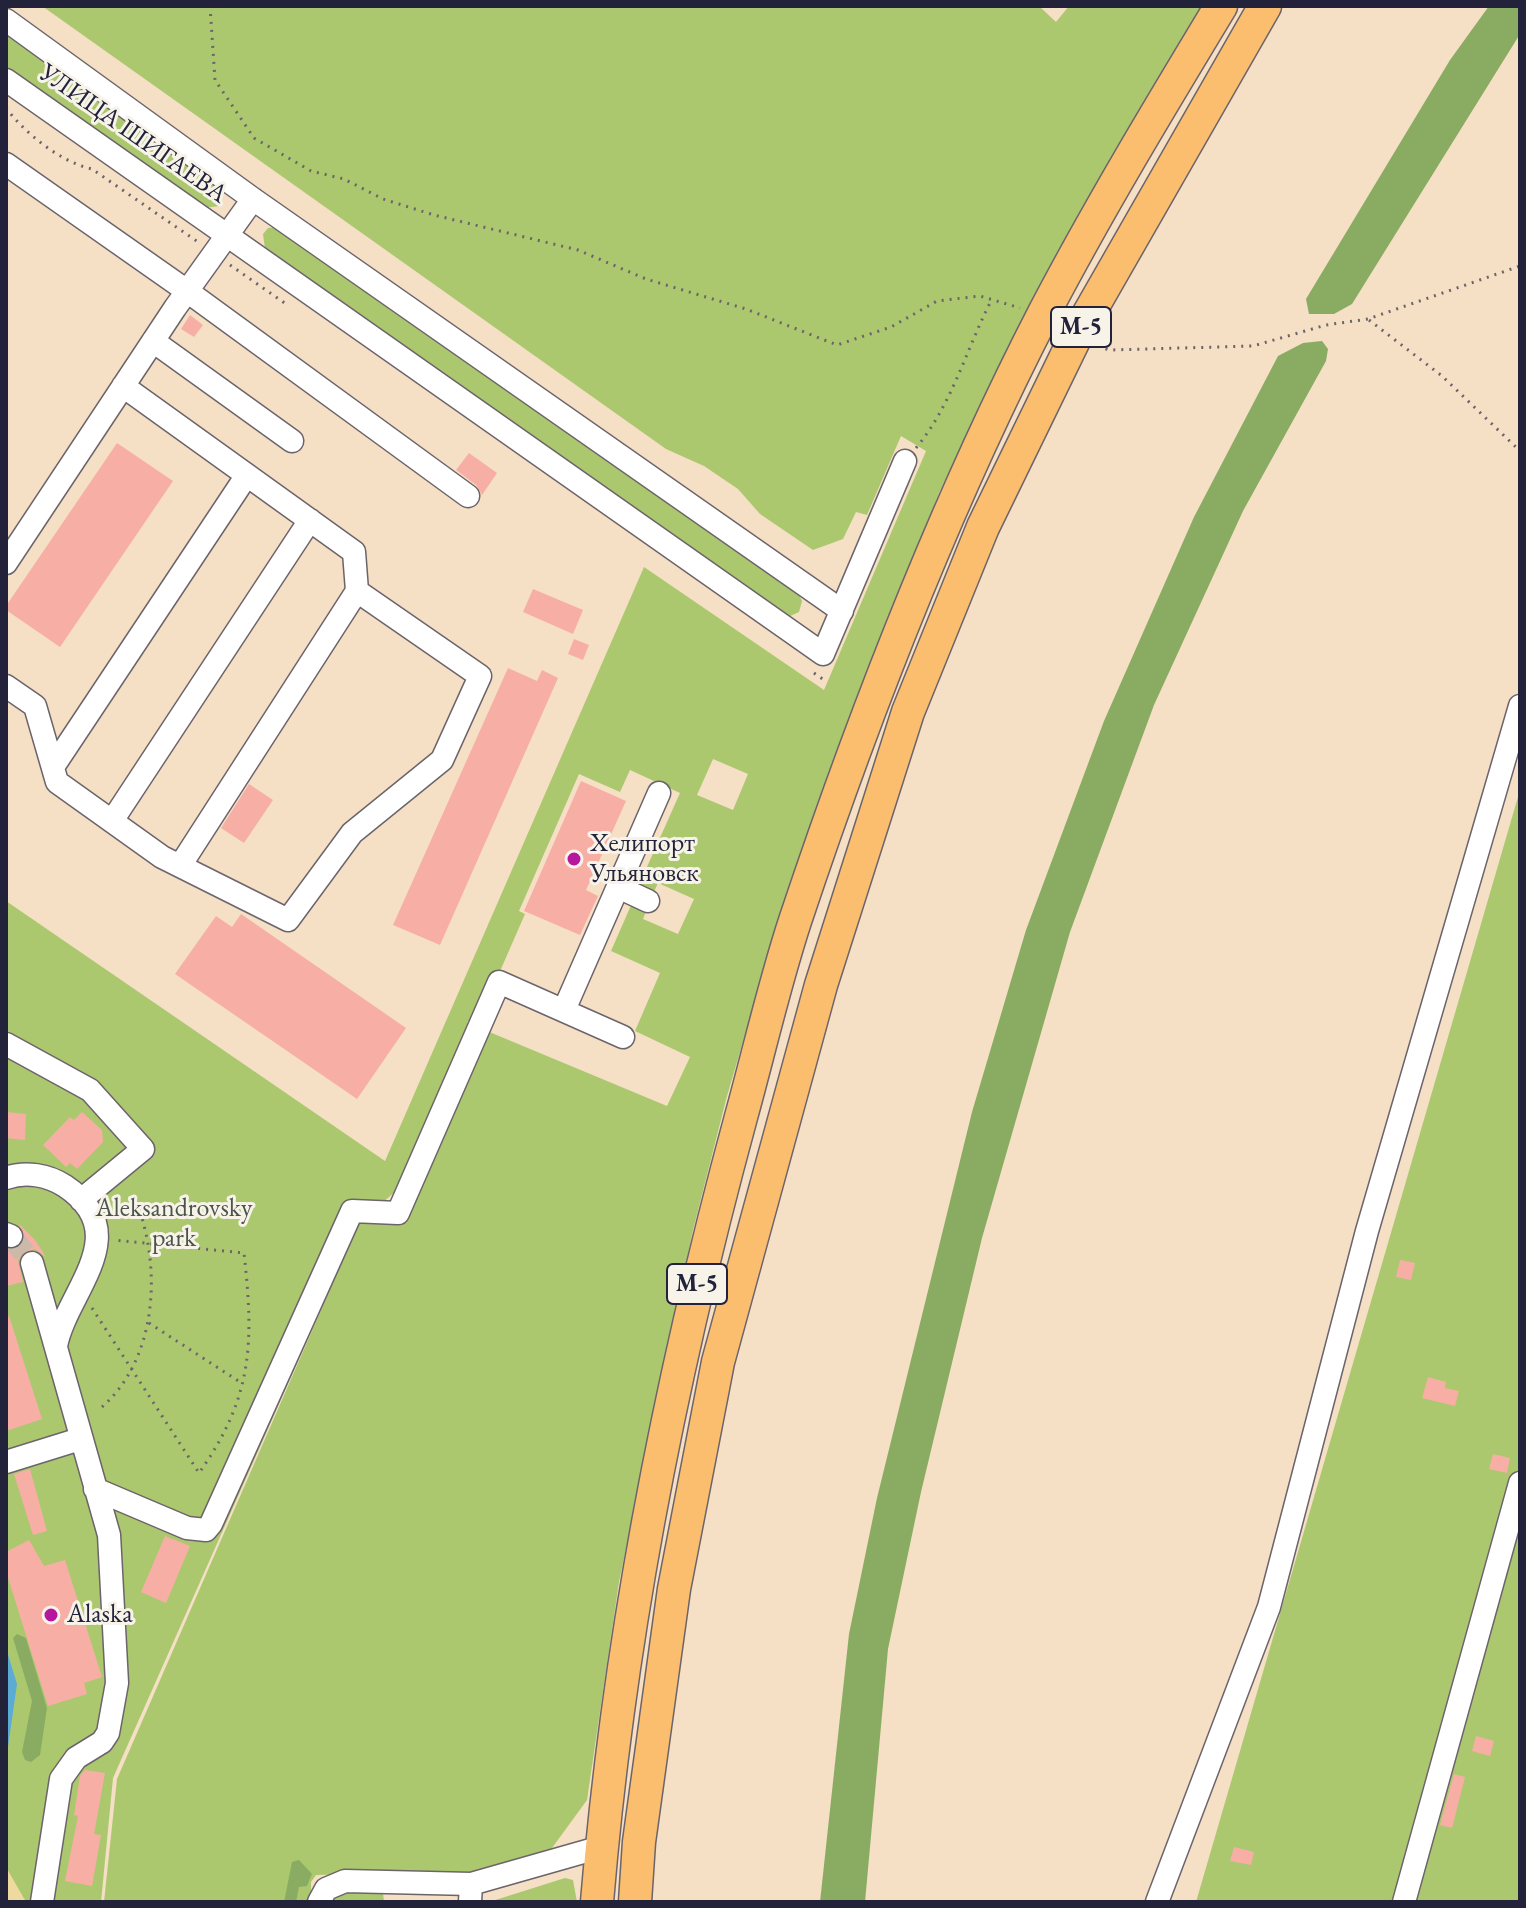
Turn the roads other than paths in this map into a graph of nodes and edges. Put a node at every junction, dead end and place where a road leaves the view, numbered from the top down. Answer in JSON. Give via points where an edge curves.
{"nodes":[{"id":1,"x":1221,"y":6,"type":"edge"},
{"id":2,"x":1265,"y":6,"type":"edge"},
{"id":3,"x":6,"y":20,"type":"edge"},
{"id":4,"x":6,"y":80,"type":"edge"},
{"id":5,"x":6,"y":164,"type":"edge"},
{"id":6,"x":253,"y":199,"type":"junction"},
{"id":7,"x":228,"y":234,"type":"junction"},
{"id":8,"x":187,"y":291,"type":"junction"},
{"id":9,"x":153,"y":341,"type":"junction"},
{"id":10,"x":123,"y":386,"type":"junction"},
{"id":11,"x":292,"y":441,"type":"dead end"},
{"id":12,"x":905,"y":461,"type":"road end"},
{"id":13,"x":247,"y":475,"type":"junction"},
{"id":14,"x":468,"y":496,"type":"dead end"},
{"id":15,"x":310,"y":520,"type":"junction"},
{"id":16,"x":6,"y":563,"type":"edge"},
{"id":17,"x":357,"y":591,"type":"junction"},
{"id":18,"x":842,"y":611,"type":"junction"},
{"id":19,"x":6,"y":686,"type":"edge"},
{"id":20,"x":1520,"y":706,"type":"edge"},
{"id":21,"x":53,"y":767,"type":"junction"},
{"id":22,"x":659,"y":793,"type":"dead end"},
{"id":23,"x":112,"y":821,"type":"junction"},
{"id":24,"x":180,"y":866,"type":"junction"},
{"id":25,"x":618,"y":887,"type":"junction"},
{"id":26,"x":648,"y":901,"type":"dead end"},
{"id":27,"x":564,"y":1010,"type":"junction"},
{"id":28,"x":623,"y":1037,"type":"dead end"},
{"id":29,"x":6,"y":1044,"type":"edge"},
{"id":30,"x":6,"y":1178,"type":"edge"},
{"id":31,"x":81,"y":1200,"type":"junction"},
{"id":32,"x":32,"y":1263,"type":"tunnel mouth"},
{"id":33,"x":55,"y":1351,"type":"junction"},
{"id":34,"x":80,"y":1439,"type":"junction"},
{"id":35,"x":6,"y":1462,"type":"edge"},
{"id":36,"x":1520,"y":1483,"type":"edge"},
{"id":37,"x":95,"y":1489,"type":"junction"},
{"id":38,"x":601,"y":1847,"type":"junction"},
{"id":39,"x":390,"y":1892,"type":"edge"},
{"id":40,"x":470,"y":1893,"type":"edge"},
{"id":41,"x":42,"y":1902,"type":"edge"},
{"id":42,"x":319,"y":1902,"type":"edge"},
{"id":43,"x":597,"y":1902,"type":"edge"},
{"id":44,"x":635,"y":1902,"type":"edge"},
{"id":45,"x":1157,"y":1902,"type":"edge"},
{"id":46,"x":1404,"y":1902,"type":"edge"}],
"edges":[{"from":1,"to":38,"type":"highway","number":"М-5","via":[[1100,208],[958,496],[897,640],[794,925],[702,1261],[662,1446],[636,1582]]},
{"from":2,"to":44,"type":"highway","number":"М-5","via":[[1076,336],[983,527],[908,712],[821,985],[718,1362],[674,1589]]},
{"from":3,"to":6,"type":"street"},
{"from":4,"to":7,"type":"street","name":"УЛИЦА ШИГАЕВА"},
{"from":5,"to":8,"type":"street"},
{"from":6,"to":7,"type":"street"},
{"from":6,"to":18,"type":"street"},
{"from":7,"to":8,"type":"street"},
{"from":7,"to":18,"type":"street","name":"УЛИЦА ШИГАЕВА","via":[[823,654]]},
{"from":8,"to":9,"type":"street"},
{"from":8,"to":14,"type":"street"},
{"from":9,"to":10,"type":"street"},
{"from":9,"to":11,"type":"street"},
{"from":10,"to":13,"type":"street"},
{"from":10,"to":16,"type":"street"},
{"from":12,"to":18,"type":"street"},
{"from":13,"to":15,"type":"street"},
{"from":13,"to":21,"type":"street"},
{"from":15,"to":17,"type":"street","via":[[354,552]]},
{"from":15,"to":23,"type":"street"},
{"from":17,"to":24,"type":"street"},
{"from":17,"to":24,"type":"street","via":[[480,676],[442,760],[352,833],[288,920]]},
{"from":19,"to":21,"type":"street","via":[[35,706]]},
{"from":20,"to":45,"type":"street","via":[[1367,1231],[1269,1607]]},
{"from":21,"to":23,"type":"street","via":[[57,782]]},
{"from":22,"to":25,"type":"street"},
{"from":23,"to":24,"type":"street"},
{"from":25,"to":26,"type":"street"},
{"from":25,"to":27,"type":"street"},
{"from":27,"to":28,"type":"street"},
{"from":27,"to":37,"type":"street","via":[[499,982],[398,1213],[352,1211],[206,1530],[187,1528]]},
{"from":29,"to":31,"type":"street","via":[[90,1090],[143,1149]]},
{"from":30,"to":31,"type":"street","via":[[42,1176]]},
{"from":31,"to":33,"type":"street","via":[[93,1223],[97,1252],[60,1326]]},
{"from":32,"to":33,"type":"street"},
{"from":33,"to":34,"type":"street"},
{"from":34,"to":35,"type":"street"},
{"from":34,"to":37,"type":"street"},
{"from":36,"to":46,"type":"street"},
{"from":37,"to":41,"type":"street","via":[[109,1535],[117,1683],[108,1733],[76,1758],[61,1779]]},
{"from":38,"to":40,"type":"street"},
{"from":38,"to":43,"type":"highway","number":"М-5"},
{"from":39,"to":40,"type":"street"},
{"from":39,"to":42,"type":"street","via":[[334,1883]]}]}
